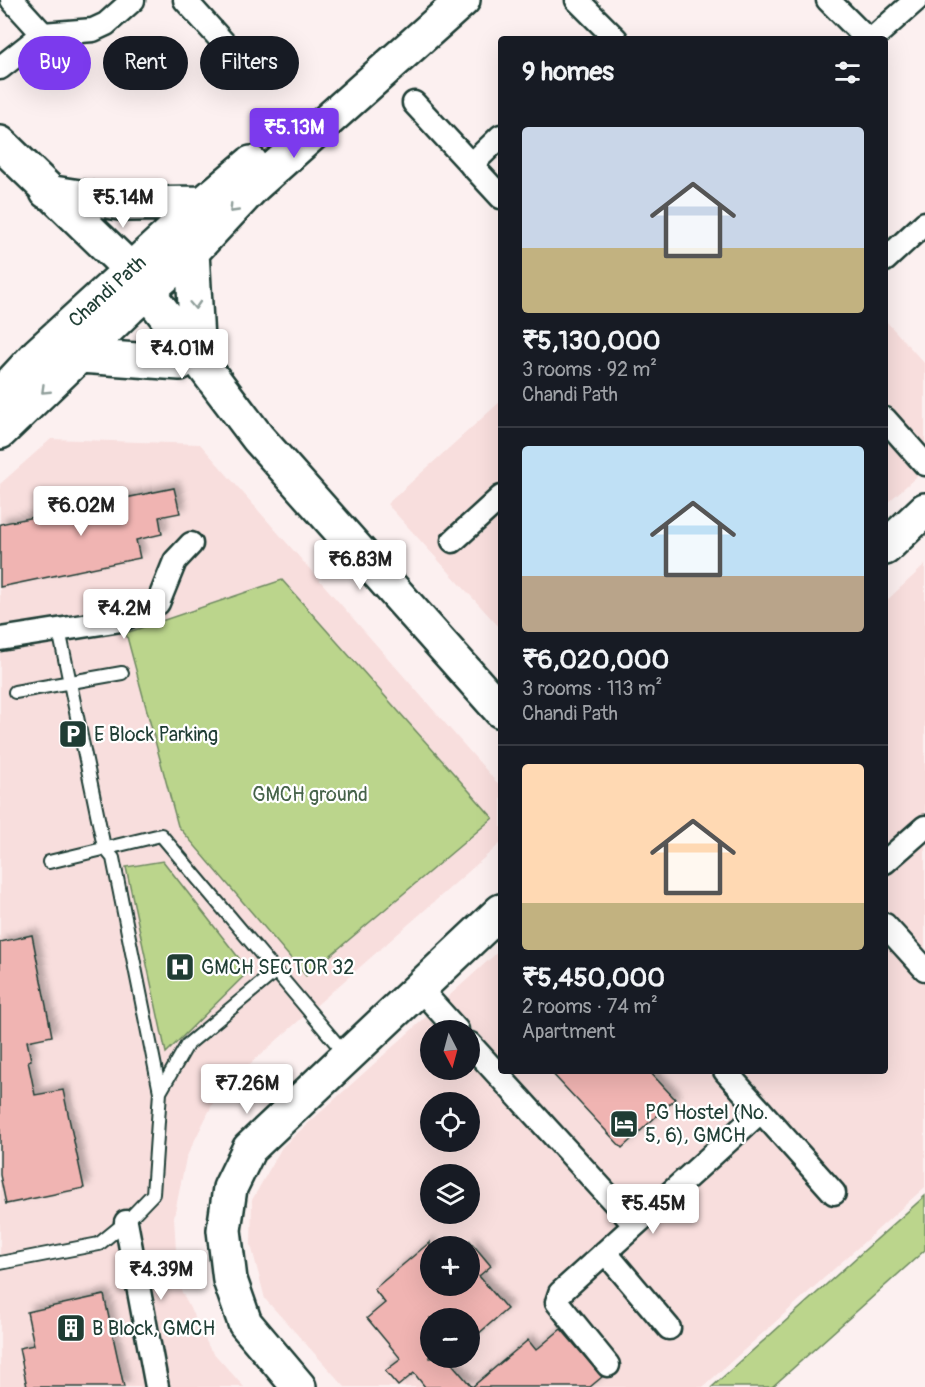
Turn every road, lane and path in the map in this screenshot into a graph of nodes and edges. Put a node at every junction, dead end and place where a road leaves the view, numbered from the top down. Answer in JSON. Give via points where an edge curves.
{"nodes":[{"id":1,"x":12,"y":0,"type":"edge"},
{"id":2,"x":132,"y":0,"type":"edge"},
{"id":3,"x":184,"y":0,"type":"edge"},
{"id":4,"x":434,"y":0,"type":"edge"},
{"id":5,"x":463,"y":0,"type":"edge"},
{"id":6,"x":578,"y":0,"type":"edge"},
{"id":7,"x":828,"y":0,"type":"edge"},
{"id":8,"x":916,"y":0,"type":"edge"},
{"id":9,"x":43,"y":34,"type":"junction"},
{"id":10,"x":217,"y":36,"type":"edge"},
{"id":11,"x":609,"y":36,"type":"edge"},
{"id":12,"x":864,"y":36,"type":"edge"},
{"id":13,"x":875,"y":36,"type":"edge"},
{"id":14,"x":0,"y":68,"type":"edge"},
{"id":15,"x":414,"y":103,"type":"dead end"},
{"id":16,"x":498,"y":139,"type":"edge"},
{"id":17,"x":0,"y":143,"type":"edge"},
{"id":18,"x":471,"y":165,"type":"junction"},
{"id":19,"x":48,"y":192,"type":"junction"},
{"id":20,"x":498,"y":193,"type":"edge"},
{"id":21,"x":203,"y":203,"type":"junction"},
{"id":22,"x":924,"y":225,"type":"edge"},
{"id":23,"x":192,"y":252,"type":"junction"},
{"id":24,"x":888,"y":257,"type":"edge"},
{"id":25,"x":130,"y":289,"type":"junction"},
{"id":26,"x":80,"y":356,"type":"junction"},
{"id":27,"x":189,"y":361,"type":"junction"},
{"id":28,"x":0,"y":395,"type":"edge"},
{"id":29,"x":888,"y":422,"type":"edge"},
{"id":30,"x":0,"y":432,"type":"edge"},
{"id":31,"x":925,"y":464,"type":"edge"},
{"id":32,"x":498,"y":500,"type":"edge"},
{"id":33,"x":925,"y":510,"type":"edge"},
{"id":34,"x":453,"y":541,"type":"dead end"},
{"id":35,"x":191,"y":544,"type":"dead end"},
{"id":36,"x":888,"y":545,"type":"edge"},
{"id":37,"x":59,"y":630,"type":"junction"},
{"id":38,"x":0,"y":639,"type":"edge"},
{"id":39,"x":122,"y":673,"type":"dead end"},
{"id":40,"x":70,"y":683,"type":"junction"},
{"id":41,"x":15,"y":692,"type":"dead end"},
{"id":42,"x":498,"y":708,"type":"edge"},
{"id":43,"x":925,"y":827,"type":"edge"},
{"id":44,"x":104,"y":847,"type":"junction"},
{"id":45,"x":888,"y":859,"type":"edge"},
{"id":46,"x":49,"y":861,"type":"dead end"},
{"id":47,"x":498,"y":914,"type":"edge"},
{"id":48,"x":888,"y":928,"type":"edge"},
{"id":49,"x":925,"y":969,"type":"edge"},
{"id":50,"x":276,"y":971,"type":"junction"},
{"id":51,"x":419,"y":988,"type":"junction"},
{"id":52,"x":448,"y":1020,"type":"edge"},
{"id":53,"x":480,"y":1055,"type":"edge"},
{"id":54,"x":347,"y":1056,"type":"junction"},
{"id":55,"x":728,"y":1074,"type":"edge"},
{"id":56,"x":160,"y":1092,"type":"junction"},
{"id":57,"x":761,"y":1111,"type":"junction"},
{"id":58,"x":834,"y":1193,"type":"dead end"},
{"id":59,"x":126,"y":1222,"type":"junction"},
{"id":60,"x":635,"y":1224,"type":"junction"},
{"id":61,"x":605,"y":1252,"type":"junction"},
{"id":62,"x":0,"y":1263,"type":"edge"},
{"id":63,"x":669,"y":1328,"type":"dead end"},
{"id":64,"x":608,"y":1365,"type":"dead end"},
{"id":65,"x":157,"y":1387,"type":"edge"},
{"id":66,"x":299,"y":1387,"type":"edge"}],
"edges":[{"from":1,"to":9,"type":"street"},
{"from":2,"to":9,"type":"street","via":[[106,24],[93,30]]},
{"from":3,"to":10,"type":"street"},
{"from":4,"to":21,"type":"street","name":"Chandi Path"},
{"from":5,"to":23,"type":"street","name":"Chandi Path","one_way":true,"via":[[254,186]]},
{"from":6,"to":11,"type":"street"},
{"from":7,"to":12,"type":"street"},
{"from":8,"to":13,"type":"street"},
{"from":9,"to":14,"type":"street"},
{"from":15,"to":18,"type":"street"},
{"from":16,"to":18,"type":"street"},
{"from":17,"to":19,"type":"street"},
{"from":18,"to":20,"type":"street"},
{"from":19,"to":21,"type":"street","via":[[126,204]]},
{"from":19,"to":25,"type":"street"},
{"from":21,"to":25,"type":"street","name":"Chandi Path"},
{"from":22,"to":24,"type":"street"},
{"from":23,"to":25,"type":"street","name":"Chandi Path"},
{"from":23,"to":27,"type":"street","one_way":true},
{"from":25,"to":26,"type":"street","name":"Chandi Path"},
{"from":25,"to":27,"type":"street"},
{"from":25,"to":28,"type":"street","name":"Chandi Path","via":[[38,354]]},
{"from":26,"to":27,"type":"street"},
{"from":26,"to":30,"type":"street","name":"Chandi Path","one_way":true},
{"from":27,"to":42,"type":"street"},
{"from":29,"to":31,"type":"street"},
{"from":32,"to":34,"type":"street"},
{"from":33,"to":36,"type":"street"},
{"from":35,"to":37,"type":"street","via":[[175,561],[158,603],[121,620]]},
{"from":37,"to":38,"type":"street"},
{"from":37,"to":40,"type":"lane"},
{"from":39,"to":40,"type":"lane"},
{"from":40,"to":41,"type":"lane"},
{"from":40,"to":44,"type":"lane"},
{"from":43,"to":45,"type":"street"},
{"from":44,"to":46,"type":"lane"},
{"from":44,"to":50,"type":"lane","via":[[161,835]]},
{"from":44,"to":56,"type":"lane","via":[[113,858]]},
{"from":47,"to":51,"type":"street"},
{"from":48,"to":49,"type":"street"},
{"from":50,"to":54,"type":"lane"},
{"from":50,"to":56,"type":"lane","via":[[187,1045]]},
{"from":51,"to":52,"type":"street"},
{"from":51,"to":54,"type":"street"},
{"from":53,"to":60,"type":"street"},
{"from":54,"to":66,"type":"street","via":[[249,1149],[230,1188],[224,1230],[230,1280],[245,1323]]},
{"from":55,"to":57,"type":"street"},
{"from":56,"to":59,"type":"lane","via":[[153,1194]]},
{"from":57,"to":58,"type":"street"},
{"from":57,"to":60,"type":"street"},
{"from":59,"to":62,"type":"lane","via":[[99,1244]]},
{"from":59,"to":65,"type":"street"},
{"from":60,"to":61,"type":"street"},
{"from":61,"to":63,"type":"street"},
{"from":61,"to":64,"type":"street","via":[[560,1293],[557,1302]]}]}
